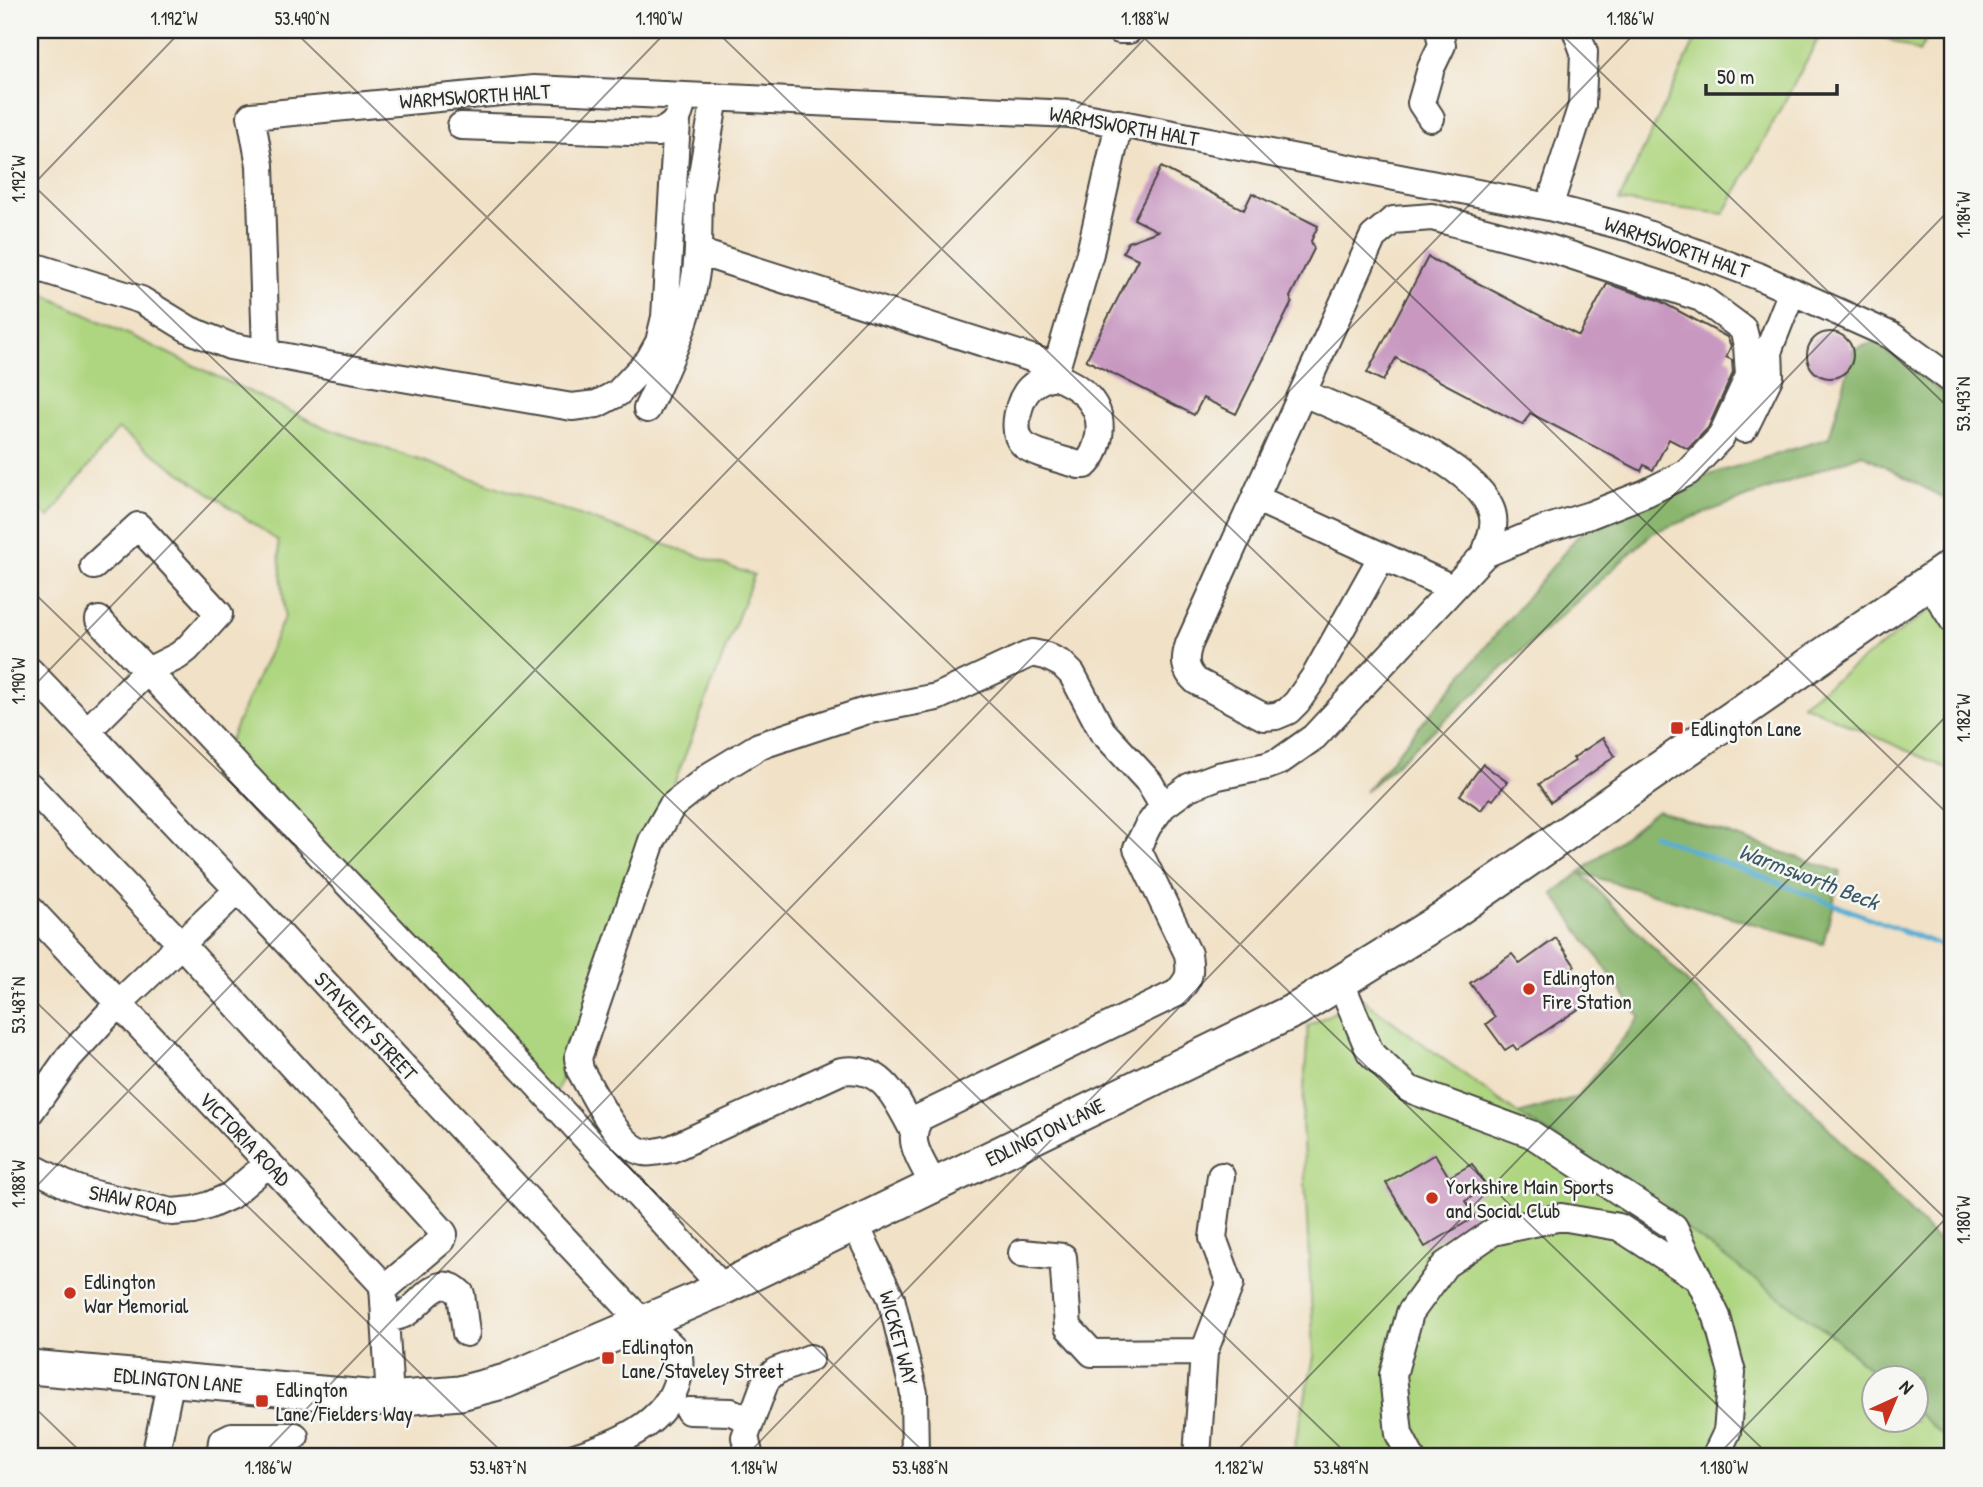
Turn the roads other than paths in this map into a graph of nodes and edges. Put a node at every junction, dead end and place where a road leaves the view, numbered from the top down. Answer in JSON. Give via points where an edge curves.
{"nodes":[{"id":1,"x":1119,"y":30,"type":"edge"},
{"id":2,"x":1129,"y":30,"type":"edge"},
{"id":3,"x":1439,"y":30,"type":"edge"},
{"id":4,"x":1576,"y":30,"type":"edge"},
{"id":5,"x":715,"y":97,"type":"junction"},
{"id":6,"x":1416,"y":107,"type":"dead end"},
{"id":7,"x":681,"y":108,"type":"junction"},
{"id":8,"x":1119,"y":123,"type":"junction"},
{"id":9,"x":461,"y":126,"type":"dead end"},
{"id":10,"x":1549,"y":207,"type":"junction"},
{"id":11,"x":698,"y":249,"type":"junction"},
{"id":12,"x":30,"y":265,"type":"edge"},
{"id":13,"x":1792,"y":291,"type":"junction"},
{"id":14,"x":266,"y":352,"type":"junction"},
{"id":15,"x":1953,"y":381,"type":"edge"},
{"id":16,"x":1303,"y":393,"type":"junction"},
{"id":17,"x":647,"y":409,"type":"dead end"},
{"id":18,"x":1744,"y":429,"type":"dead end"},
{"id":19,"x":1255,"y":498,"type":"junction"},
{"id":20,"x":1485,"y":554,"type":"junction"},
{"id":21,"x":1382,"y":556,"type":"junction"},
{"id":22,"x":94,"y":566,"type":"dead end"},
{"id":23,"x":1941,"y":574,"type":"edge"},
{"id":24,"x":1452,"y":588,"type":"junction"},
{"id":25,"x":99,"y":620,"type":"dead end"},
{"id":26,"x":1953,"y":620,"type":"edge"},
{"id":27,"x":30,"y":671,"type":"edge"},
{"id":28,"x":146,"y":672,"type":"junction"},
{"id":29,"x":87,"y":731,"type":"junction"},
{"id":30,"x":30,"y":786,"type":"edge"},
{"id":31,"x":1163,"y":806,"type":"junction"},
{"id":32,"x":238,"y":890,"type":"junction"},
{"id":33,"x":30,"y":909,"type":"edge"},
{"id":34,"x":182,"y":945,"type":"junction"},
{"id":35,"x":1341,"y":983,"type":"junction"},
{"id":36,"x":117,"y":1005,"type":"junction"},
{"id":37,"x":30,"y":1112,"type":"edge"},
{"id":38,"x":912,"y":1128,"type":"junction"},
{"id":39,"x":269,"y":1163,"type":"junction"},
{"id":40,"x":30,"y":1166,"type":"edge"},
{"id":41,"x":1221,"y":1176,"type":"dead end"},
{"id":42,"x":934,"y":1186,"type":"junction"},
{"id":43,"x":855,"y":1224,"type":"junction"},
{"id":44,"x":1022,"y":1253,"type":"dead end"},
{"id":45,"x":1700,"y":1279,"type":"junction"},
{"id":46,"x":723,"y":1288,"type":"junction"},
{"id":47,"x":383,"y":1290,"type":"junction"},
{"id":48,"x":385,"y":1319,"type":"junction"},
{"id":49,"x":643,"y":1323,"type":"junction"},
{"id":50,"x":466,"y":1333,"type":"dead end"},
{"id":51,"x":1204,"y":1352,"type":"junction"},
{"id":52,"x":810,"y":1358,"type":"dead end"},
{"id":53,"x":30,"y":1367,"type":"edge"},
{"id":54,"x":171,"y":1379,"type":"junction"},
{"id":55,"x":390,"y":1399,"type":"junction"},
{"id":56,"x":689,"y":1411,"type":"dead end"},
{"id":57,"x":751,"y":1422,"type":"junction"},
{"id":58,"x":295,"y":1436,"type":"dead end"},
{"id":59,"x":155,"y":1457,"type":"edge"},
{"id":60,"x":220,"y":1457,"type":"edge"},
{"id":61,"x":574,"y":1457,"type":"edge"},
{"id":62,"x":750,"y":1457,"type":"edge"},
{"id":63,"x":915,"y":1457,"type":"edge"},
{"id":64,"x":1197,"y":1457,"type":"edge"},
{"id":65,"x":1411,"y":1457,"type":"edge"},
{"id":66,"x":1715,"y":1457,"type":"edge"}],
"edges":[{"from":1,"to":2,"type":"street"},
{"from":3,"to":6,"type":"street","via":[[1442,45]]},
{"from":4,"to":10,"type":"street","via":[[1584,51],[1582,105]]},
{"from":5,"to":7,"type":"street","name":"WARMSWORTH HALT"},
{"from":5,"to":8,"type":"street","name":"WARMSWORTH HALT","via":[[1070,114]]},
{"from":5,"to":11,"type":"street","via":[[699,192]]},
{"from":7,"to":9,"type":"street","via":[[671,127],[658,133]]},
{"from":7,"to":14,"type":"street","via":[[665,317],[649,360],[618,393],[597,404],[572,407]]},
{"from":7,"to":14,"type":"street","name":"WARMSWORTH HALT","via":[[534,89],[251,116],[260,165]]},
{"from":8,"to":10,"type":"street","name":"WARMSWORTH HALT"},
{"from":8,"to":11,"type":"street","via":[[1083,280],[1055,371]]},
{"from":10,"to":13,"type":"street","name":"WARMSWORTH HALT","via":[[1634,229]]},
{"from":11,"to":17,"type":"street","via":[[698,271],[683,331]]},
{"from":12,"to":14,"type":"street","via":[[141,300],[202,336]]},
{"from":13,"to":15,"type":"street","name":"WARMSWORTH HALT","via":[[1892,336]]},
{"from":13,"to":18,"type":"street","via":[[1769,349],[1770,376]]},
{"from":16,"to":19,"type":"street"},
{"from":16,"to":20,"type":"street","via":[[1372,422],[1449,464],[1479,487],[1491,508],[1494,526]]},
{"from":16,"to":20,"type":"street","via":[[1373,237],[1393,220],[1432,217],[1549,248],[1701,298],[1743,329],[1749,376],[1721,437],[1688,472],[1646,493]]},
{"from":19,"to":21,"type":"street"},
{"from":19,"to":21,"type":"street","via":[[1189,644],[1185,666],[1196,681],[1264,717],[1288,711],[1297,702]]},
{"from":20,"to":24,"type":"street"},
{"from":21,"to":24,"type":"street"},
{"from":22,"to":28,"type":"street","via":[[138,526],[219,614],[187,649]]},
{"from":23,"to":26,"type":"street"},
{"from":23,"to":35,"type":"main road","name":"EDLINGTON LANE","via":[[1447,916]]},
{"from":24,"to":31,"type":"street","via":[[1314,737],[1280,761],[1189,787]]},
{"from":25,"to":28,"type":"street"},
{"from":27,"to":29,"type":"street","name":"STAVELEY STREET"},
{"from":28,"to":29,"type":"street"},
{"from":28,"to":46,"type":"street","via":[[534,1081]]},
{"from":29,"to":32,"type":"street","name":"STAVELEY STREET"},
{"from":30,"to":34,"type":"street"},
{"from":31,"to":38,"type":"street","via":[[1137,848],[1188,954],[1189,979],[1177,993],[920,1117]]},
{"from":31,"to":38,"type":"street","via":[[1149,782],[1102,731],[1072,674],[1062,664],[1032,653],[937,697],[865,712],[758,746],[710,775],[672,806],[652,841],[578,1058],[580,1070],[621,1137],[645,1153],[671,1149],[851,1069],[879,1078]]},
{"from":32,"to":34,"type":"street"},
{"from":32,"to":49,"type":"street","name":"STAVELEY STREET"},
{"from":33,"to":36,"type":"street","name":"VICTORIA ROAD"},
{"from":34,"to":36,"type":"street"},
{"from":34,"to":47,"type":"street","via":[[442,1231],[442,1240]]},
{"from":35,"to":42,"type":"main road","name":"EDLINGTON LANE","via":[[1297,1009]]},
{"from":35,"to":45,"type":"street","via":[[1370,1052],[1409,1089],[1531,1134],[1592,1172],[1674,1227]]},
{"from":36,"to":37,"type":"street","via":[[69,1057]]},
{"from":36,"to":39,"type":"street","name":"VICTORIA ROAD"},
{"from":38,"to":42,"type":"street","via":[[912,1139]]},
{"from":39,"to":40,"type":"street","name":"SHAW ROAD","via":[[230,1196],[194,1210],[172,1212],[86,1192]]},
{"from":39,"to":47,"type":"street","name":"VICTORIA ROAD"},
{"from":41,"to":51,"type":"street","via":[[1213,1238],[1230,1284]]},
{"from":42,"to":43,"type":"main road","name":"EDLINGTON LANE"},
{"from":43,"to":46,"type":"main road","name":"EDLINGTON LANE"},
{"from":43,"to":63,"type":"street","name":"WICKET WAY","via":[[891,1298],[914,1393]]},
{"from":44,"to":51,"type":"street","via":[[1063,1256],[1068,1327],[1092,1353]]},
{"from":45,"to":65,"type":"street","via":[[1619,1227],[1561,1217],[1493,1232],[1445,1265],[1410,1312],[1393,1375],[1399,1434]]},
{"from":45,"to":66,"type":"street","via":[[1717,1317],[1732,1373],[1727,1432]]},
{"from":46,"to":49,"type":"main road","name":"EDLINGTON LANE"},
{"from":47,"to":48,"type":"street"},
{"from":48,"to":50,"type":"street","via":[[407,1312],[446,1284],[461,1294]]},
{"from":48,"to":55,"type":"street"},
{"from":49,"to":55,"type":"main road","name":"EDLINGTON LANE","via":[[506,1381],[460,1393]]},
{"from":49,"to":61,"type":"street","name":"STAVELEY STREET","via":[[678,1356],[675,1392],[639,1429]]},
{"from":51,"to":64,"type":"street"},
{"from":52,"to":57,"type":"street","via":[[776,1371],[766,1380]]},
{"from":53,"to":54,"type":"main road","name":"EDLINGTON LANE"},
{"from":54,"to":55,"type":"main road","name":"EDLINGTON LANE"},
{"from":54,"to":59,"type":"street"},
{"from":56,"to":57,"type":"street","via":[[731,1412]]},
{"from":57,"to":62,"type":"street","via":[[745,1437]]},
{"from":58,"to":60,"type":"street","via":[[232,1436],[222,1441]]}]}
